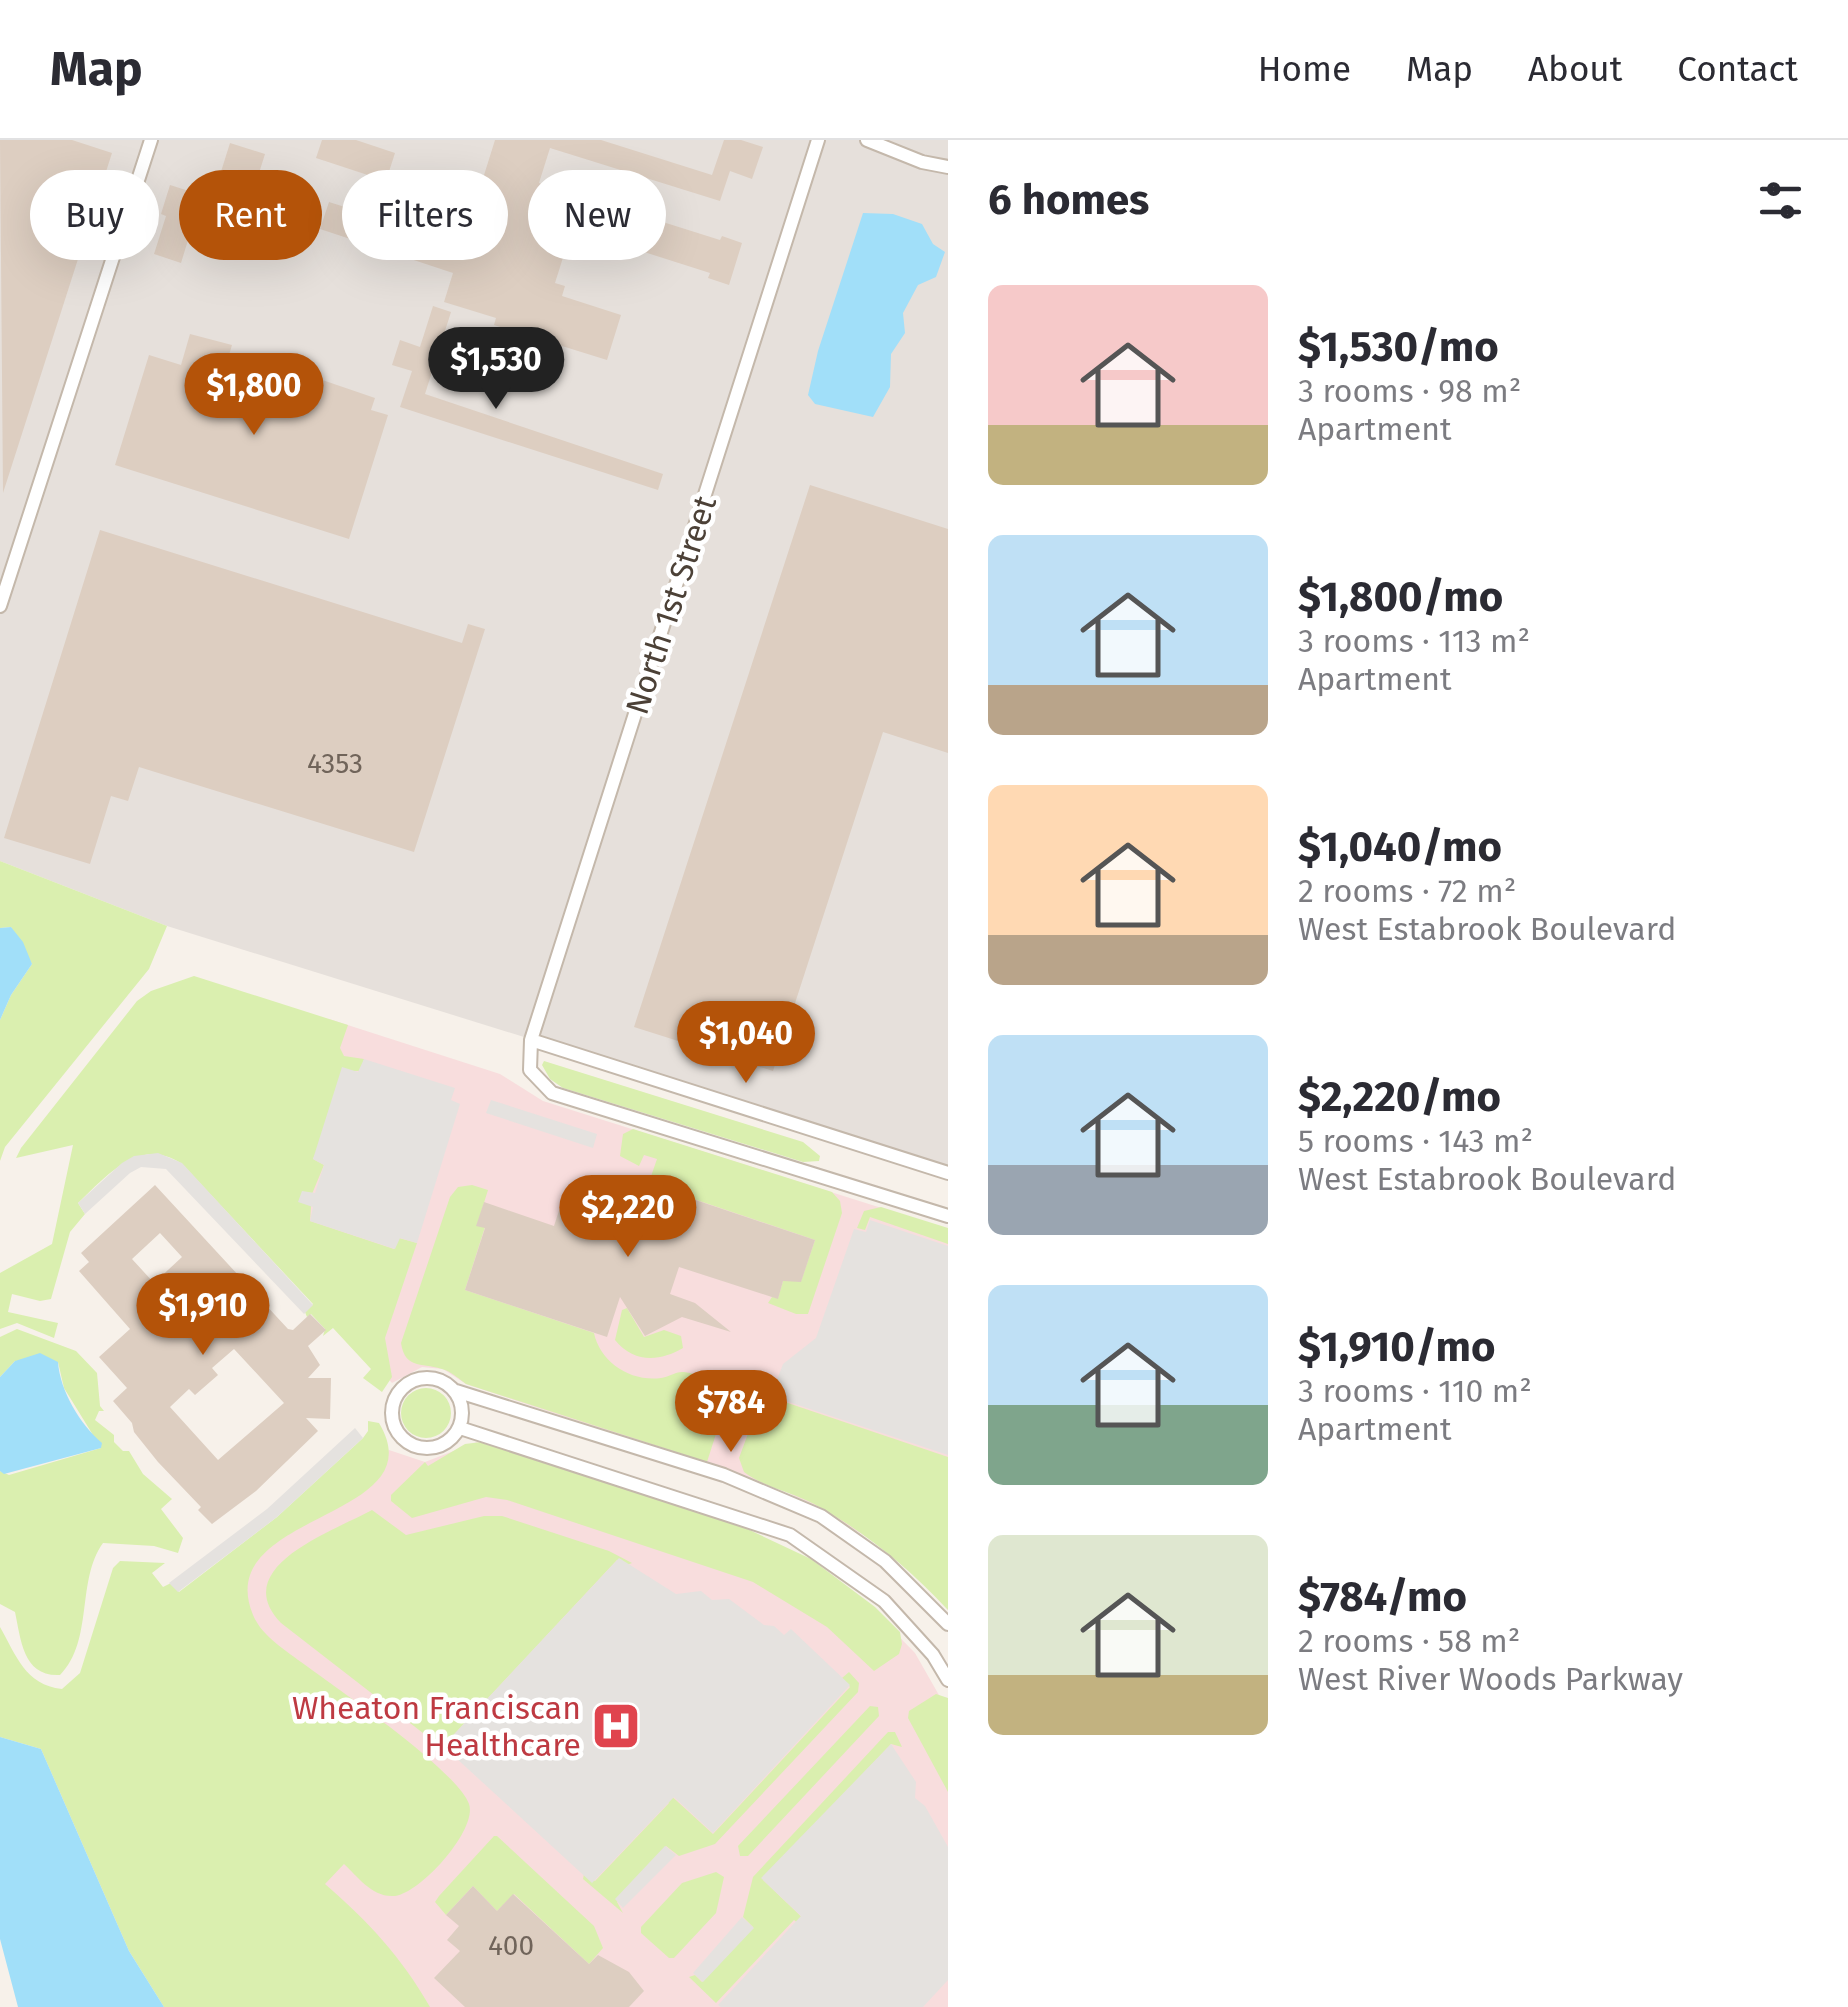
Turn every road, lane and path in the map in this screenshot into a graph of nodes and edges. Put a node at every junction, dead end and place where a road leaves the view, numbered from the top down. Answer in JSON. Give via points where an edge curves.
{"nodes":[{"id":1,"x":152,"y":140,"type":"edge"},
{"id":2,"x":818,"y":140,"type":"edge"},
{"id":3,"x":867,"y":140,"type":"edge"},
{"id":4,"x":948,"y":168,"type":"edge"},
{"id":5,"x":0,"y":606,"type":"edge"},
{"id":6,"x":530,"y":1040,"type":"junction"},
{"id":7,"x":948,"y":1173,"type":"edge"},
{"id":8,"x":948,"y":1216,"type":"edge"},
{"id":9,"x":456,"y":1391,"type":"junction"},
{"id":10,"x":460,"y":1428,"type":"junction"},
{"id":11,"x":948,"y":1624,"type":"edge"},
{"id":12,"x":948,"y":1680,"type":"edge"}],
"edges":[{"from":1,"to":5,"type":"street"},
{"from":2,"to":6,"type":"street","name":"North 1st Street"},
{"from":3,"to":4,"type":"street"},
{"from":6,"to":7,"type":"street"},
{"from":6,"to":8,"type":"street","name":"North 1st Street","via":[[530,1070],[552,1093]]},
{"from":9,"to":10,"type":"street"},
{"from":9,"to":10,"type":"street","via":[[432,1378],[410,1382],[395,1398],[392,1419],[401,1438],[420,1448],[444,1445]]},
{"from":9,"to":11,"type":"street","via":[[724,1475],[821,1516],[885,1561]]},
{"from":10,"to":12,"type":"street","via":[[790,1535],[884,1601]]}]}
